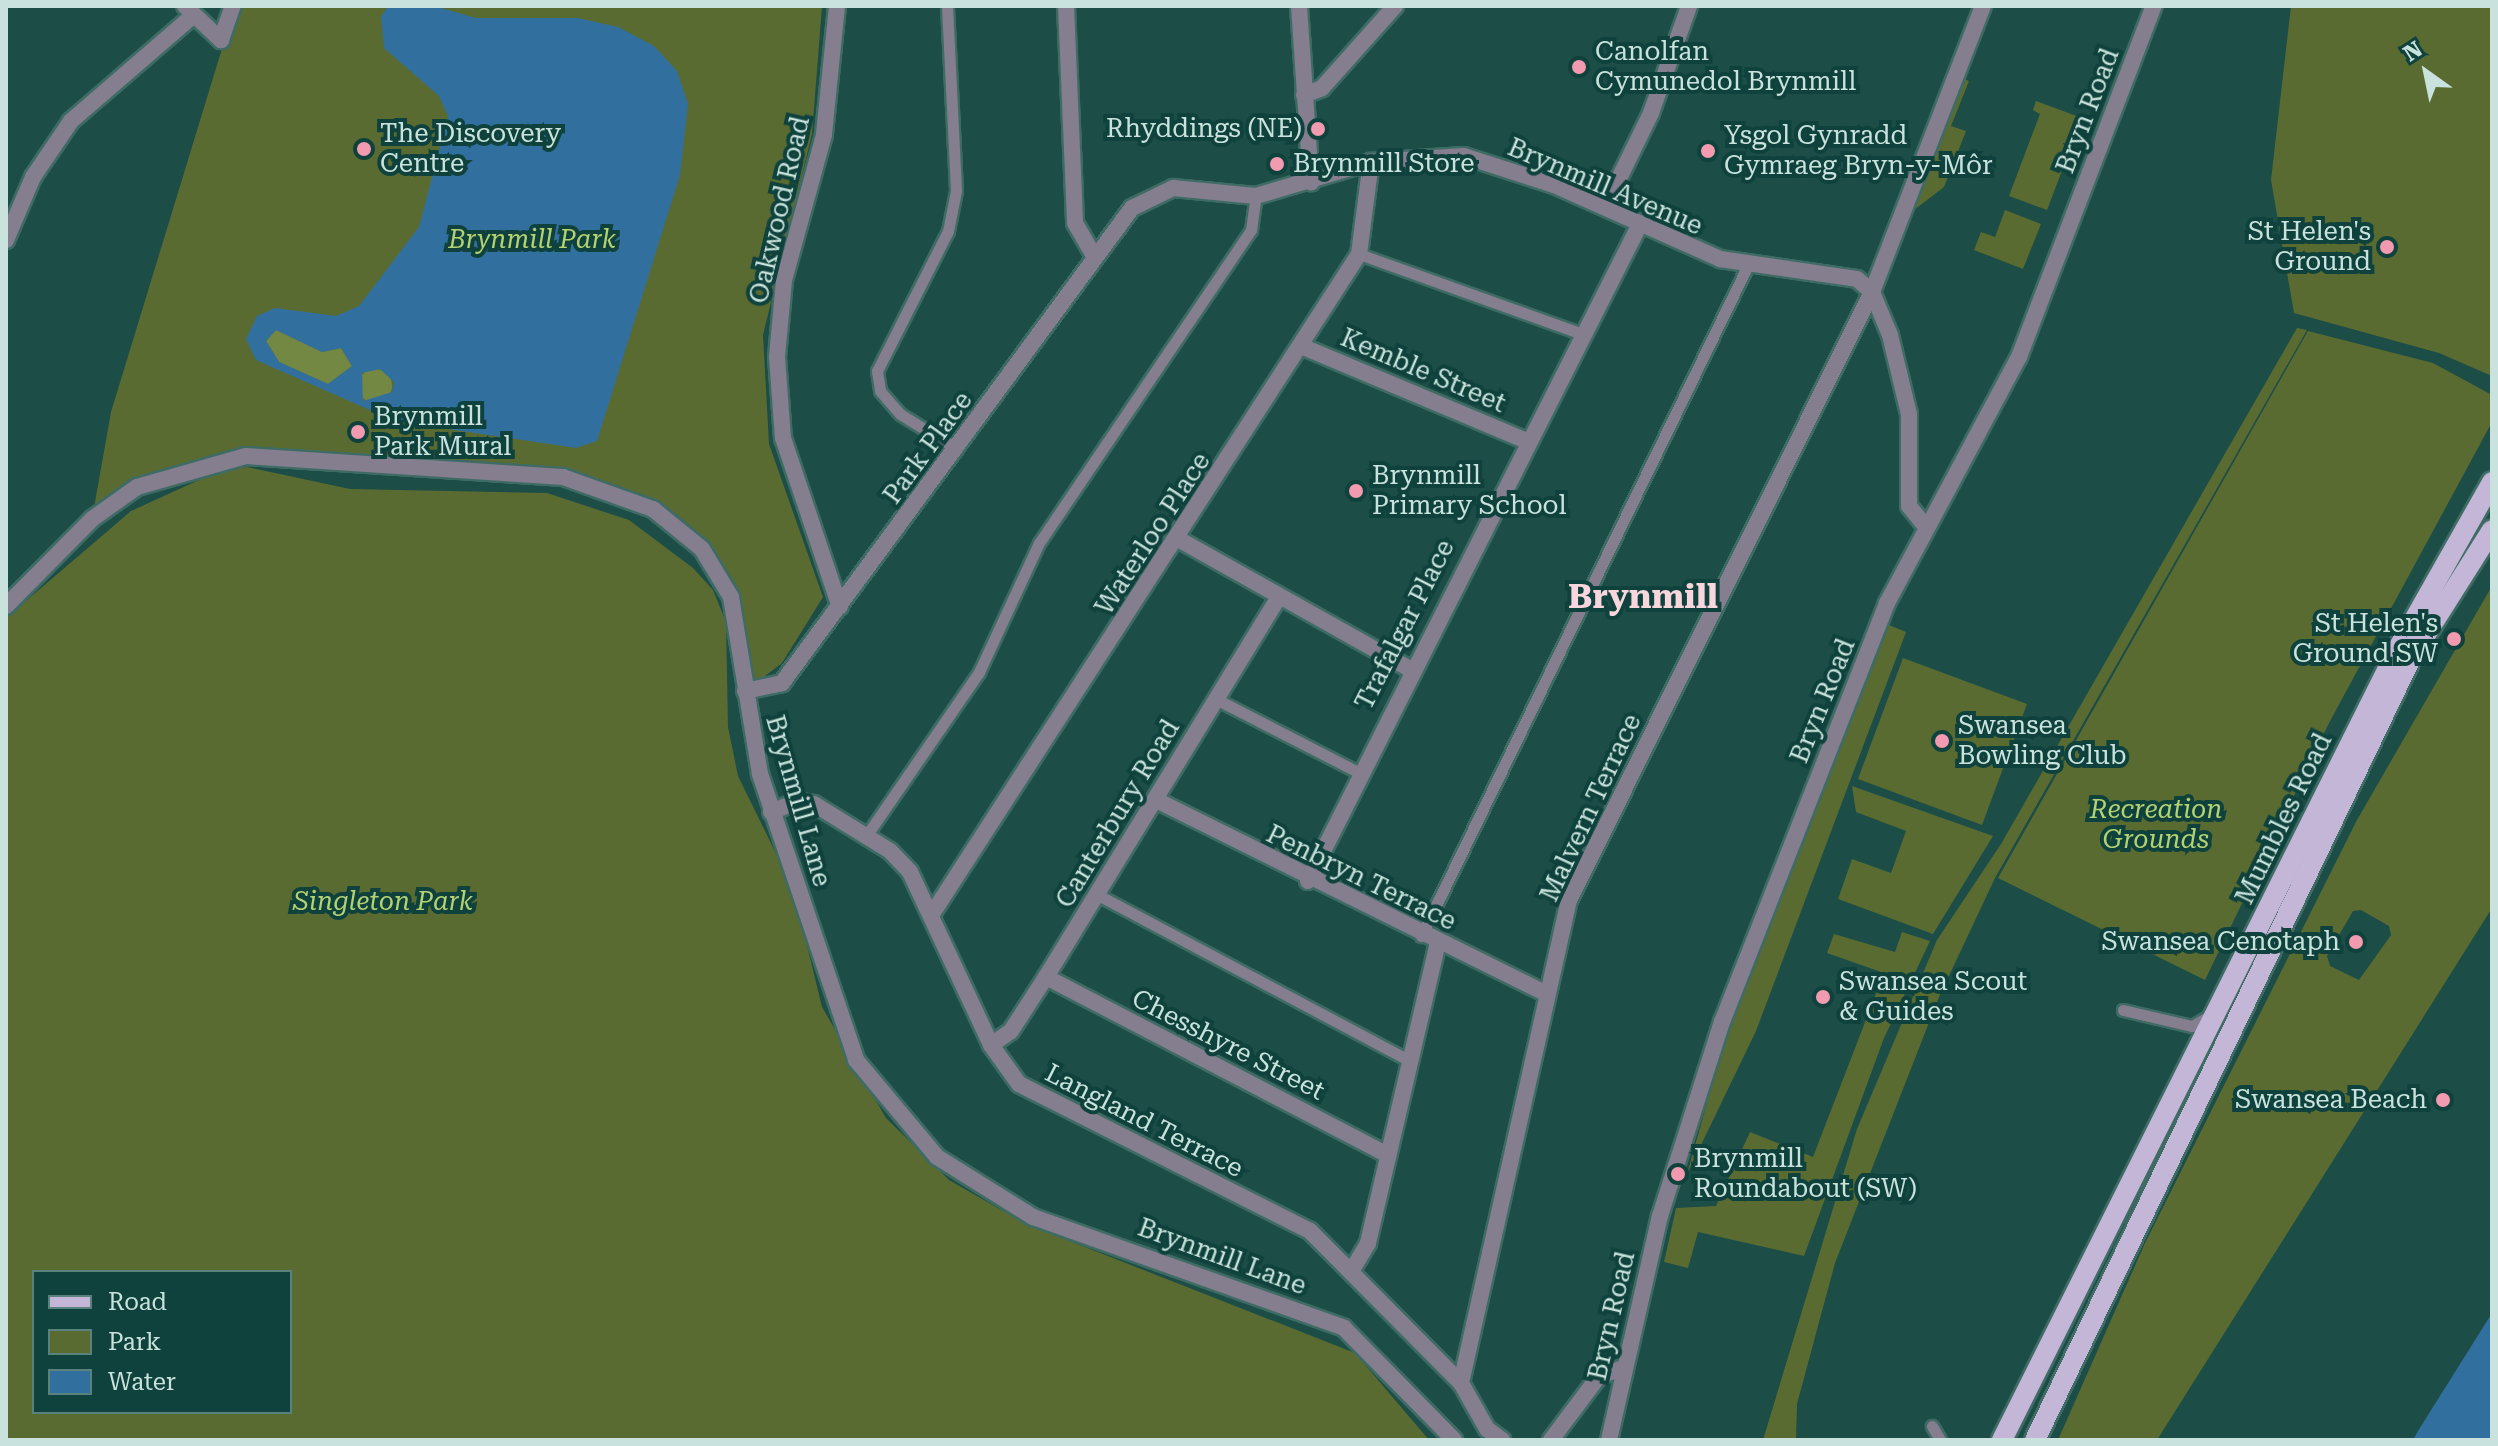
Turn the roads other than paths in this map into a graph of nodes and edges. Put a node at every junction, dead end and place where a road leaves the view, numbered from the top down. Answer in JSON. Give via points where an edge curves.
{"nodes":[{"id":1,"x":233,"y":6,"type":"edge"},
{"id":2,"x":837,"y":6,"type":"edge"},
{"id":3,"x":947,"y":6,"type":"edge"},
{"id":4,"x":1066,"y":6,"type":"edge"},
{"id":5,"x":1299,"y":6,"type":"edge"},
{"id":6,"x":1395,"y":6,"type":"edge"},
{"id":7,"x":1689,"y":6,"type":"edge"},
{"id":8,"x":1983,"y":6,"type":"edge"},
{"id":9,"x":2154,"y":6,"type":"edge"},
{"id":10,"x":189,"y":10,"type":"edge"},
{"id":11,"x":1304,"y":95,"type":"junction"},
{"id":12,"x":1371,"y":162,"type":"junction"},
{"id":13,"x":1311,"y":183,"type":"junction"},
{"id":14,"x":1256,"y":196,"type":"junction"},
{"id":15,"x":1605,"y":207,"type":"junction"},
{"id":16,"x":1132,"y":208,"type":"joint"},
{"id":17,"x":1640,"y":224,"type":"junction"},
{"id":18,"x":6,"y":240,"type":"edge"},
{"id":19,"x":1359,"y":254,"type":"junction"},
{"id":20,"x":1095,"y":257,"type":"junction"},
{"id":21,"x":1749,"y":263,"type":"junction"},
{"id":22,"x":1872,"y":292,"type":"junction"},
{"id":23,"x":1582,"y":334,"type":"junction"},
{"id":24,"x":1301,"y":346,"type":"junction"},
{"id":25,"x":1525,"y":440,"type":"junction"},
{"id":26,"x":957,"y":449,"type":"junction"},
{"id":27,"x":2492,"y":482,"type":"edge"},
{"id":28,"x":1926,"y":527,"type":"junction"},
{"id":29,"x":2492,"y":530,"type":"edge"},
{"id":30,"x":1178,"y":539,"type":"junction"},
{"id":31,"x":1277,"y":600,"type":"junction"},
{"id":32,"x":6,"y":606,"type":"edge"},
{"id":33,"x":840,"y":607,"type":"junction"},
{"id":34,"x":1410,"y":669,"type":"junction"},
{"id":35,"x":745,"y":691,"type":"junction"},
{"id":36,"x":1214,"y":698,"type":"junction"},
{"id":37,"x":1358,"y":772,"type":"junction"},
{"id":38,"x":1156,"y":800,"type":"junction"},
{"id":39,"x":771,"y":812,"type":"junction"},
{"id":40,"x":866,"y":836,"type":"junction"},
{"id":41,"x":1308,"y":881,"type":"junction"},
{"id":42,"x":1098,"y":895,"type":"junction"},
{"id":43,"x":932,"y":914,"type":"junction"},
{"id":44,"x":1421,"y":936,"type":"junction"},
{"id":45,"x":1438,"y":943,"type":"junction"},
{"id":46,"x":1046,"y":977,"type":"junction"},
{"id":47,"x":1546,"y":994,"type":"junction"},
{"id":48,"x":2123,"y":1010,"type":"dead end"},
{"id":49,"x":2219,"y":1010,"type":"junction"},
{"id":50,"x":991,"y":1045,"type":"junction"},
{"id":51,"x":1408,"y":1060,"type":"junction"},
{"id":52,"x":1388,"y":1155,"type":"junction"},
{"id":53,"x":1352,"y":1270,"type":"junction"},
{"id":54,"x":1624,"y":1368,"type":"junction"},
{"id":55,"x":1461,"y":1383,"type":"junction"},
{"id":56,"x":1932,"y":1426,"type":"dead end"},
{"id":57,"x":1454,"y":1440,"type":"edge"},
{"id":58,"x":1502,"y":1440,"type":"edge"},
{"id":59,"x":1551,"y":1440,"type":"edge"},
{"id":60,"x":1609,"y":1440,"type":"edge"},
{"id":61,"x":1940,"y":1440,"type":"edge"},
{"id":62,"x":2002,"y":1440,"type":"edge"},
{"id":63,"x":2035,"y":1440,"type":"edge"}],
"edges":[{"from":1,"to":10,"type":"street","via":[[221,40]]},
{"from":2,"to":33,"type":"street","name":"Oakwood Road","via":[[824,135],[784,280],[777,357],[783,438]]},
{"from":3,"to":26,"type":"lane","via":[[956,191],[948,231],[877,371],[880,391],[900,414]]},
{"from":4,"to":20,"type":"street","via":[[1075,223]]},
{"from":5,"to":11,"type":"street"},
{"from":6,"to":11,"type":"street","via":[[1322,88]]},
{"from":7,"to":15,"type":"street","via":[[1651,113]]},
{"from":8,"to":22,"type":"street","name":"Malvern Terrace"},
{"from":9,"to":28,"type":"street","name":"Bryn Road","via":[[2019,357]]},
{"from":10,"to":18,"type":"street","via":[[71,121],[33,177]]},
{"from":11,"to":13,"type":"street"},
{"from":12,"to":13,"type":"street","name":"Brynmill Avenue"},
{"from":12,"to":15,"type":"street","name":"Brynmill Avenue","via":[[1464,156]]},
{"from":12,"to":19,"type":"street","name":"Waterloo Place"},
{"from":13,"to":14,"type":"street","name":"Brynmill Avenue"},
{"from":14,"to":16,"type":"street","name":"Brynmill Avenue","via":[[1173,188]]},
{"from":14,"to":40,"type":"lane","via":[[1251,230],[1039,543],[979,672]]},
{"from":15,"to":17,"type":"street","name":"Brynmill Avenue"},
{"from":16,"to":20,"type":"street","name":"Park Place"},
{"from":17,"to":21,"type":"street","name":"Brynmill Avenue","via":[[1683,247]]},
{"from":17,"to":23,"type":"street","name":"Trafalgar Place"},
{"from":19,"to":23,"type":"lane"},
{"from":19,"to":24,"type":"street","name":"Waterloo Place"},
{"from":20,"to":26,"type":"street","name":"Park Place"},
{"from":21,"to":22,"type":"street","name":"Brynmill Avenue","via":[[1833,272]]},
{"from":21,"to":44,"type":"lane"},
{"from":22,"to":28,"type":"street","via":[[1909,414],[1909,506]]},
{"from":22,"to":47,"type":"street","name":"Malvern Terrace","via":[[1569,900]]},
{"from":23,"to":25,"type":"street","name":"Trafalgar Place"},
{"from":24,"to":25,"type":"street","name":"Kemble Street"},
{"from":24,"to":30,"type":"street","name":"Waterloo Place"},
{"from":25,"to":34,"type":"street","name":"Trafalgar Place"},
{"from":26,"to":33,"type":"street","name":"Park Place"},
{"from":27,"to":49,"type":"main road","name":"Mumbles Road","via":[[2390,664]]},
{"from":28,"to":54,"type":"street","name":"Bryn Road","via":[[1887,603],[1722,1022],[1660,1216]]},
{"from":29,"to":63,"type":"main road","name":"Mumbles Road","via":[[2411,658]]},
{"from":30,"to":31,"type":"street"},
{"from":30,"to":43,"type":"street","name":"Waterloo Place"},
{"from":31,"to":34,"type":"street"},
{"from":31,"to":36,"type":"street","name":"Canterbury Road"},
{"from":32,"to":35,"type":"street","name":"Brynmill Lane","via":[[92,519],[137,487],[188,467],[246,456],[563,477],[653,509],[702,549],[731,597]]},
{"from":33,"to":35,"type":"street","name":"Park Place","via":[[782,683]]},
{"from":34,"to":37,"type":"street","name":"Trafalgar Place"},
{"from":35,"to":39,"type":"street","name":"Brynmill Lane"},
{"from":36,"to":37,"type":"lane"},
{"from":36,"to":38,"type":"street","name":"Canterbury Road"},
{"from":37,"to":41,"type":"street","name":"Trafalgar Place"},
{"from":38,"to":41,"type":"street","name":"Penbryn Terrace"},
{"from":38,"to":42,"type":"street","name":"Canterbury Road"},
{"from":39,"to":40,"type":"street","name":"Langland Terrace","via":[[798,801],[814,804]]},
{"from":39,"to":57,"type":"street","name":"Brynmill Lane","via":[[856,1060],[937,1157],[1033,1217],[1344,1328]]},
{"from":40,"to":43,"type":"street","name":"Langland Terrace","via":[[910,872]]},
{"from":41,"to":44,"type":"street","name":"Penbryn Terrace"},
{"from":42,"to":46,"type":"street","name":"Canterbury Road"},
{"from":42,"to":51,"type":"lane"},
{"from":43,"to":50,"type":"street","name":"Langland Terrace"},
{"from":44,"to":45,"type":"street","name":"Penbryn Terrace"},
{"from":45,"to":47,"type":"street","name":"Penbryn Terrace"},
{"from":45,"to":51,"type":"street"},
{"from":46,"to":50,"type":"street","name":"Canterbury Road","via":[[1011,1031]]},
{"from":46,"to":52,"type":"street","name":"Chesshyre Street"},
{"from":47,"to":55,"type":"street","name":"Malvern Terrace"},
{"from":48,"to":49,"type":"lane","via":[[2192,1026]]},
{"from":49,"to":62,"type":"main road","name":"Mumbles Road"},
{"from":50,"to":53,"type":"street","name":"Langland Terrace","via":[[1019,1084],[1310,1231]]},
{"from":51,"to":52,"type":"street"},
{"from":52,"to":53,"type":"street","via":[[1368,1243]]},
{"from":53,"to":55,"type":"street","name":"Langland Terrace"},
{"from":54,"to":59,"type":"street","via":[[1599,1376]]},
{"from":54,"to":60,"type":"street","name":"Bryn Road"},
{"from":55,"to":58,"type":"street","name":"Langland Terrace","via":[[1487,1429]]},
{"from":56,"to":61,"type":"lane"}]}
